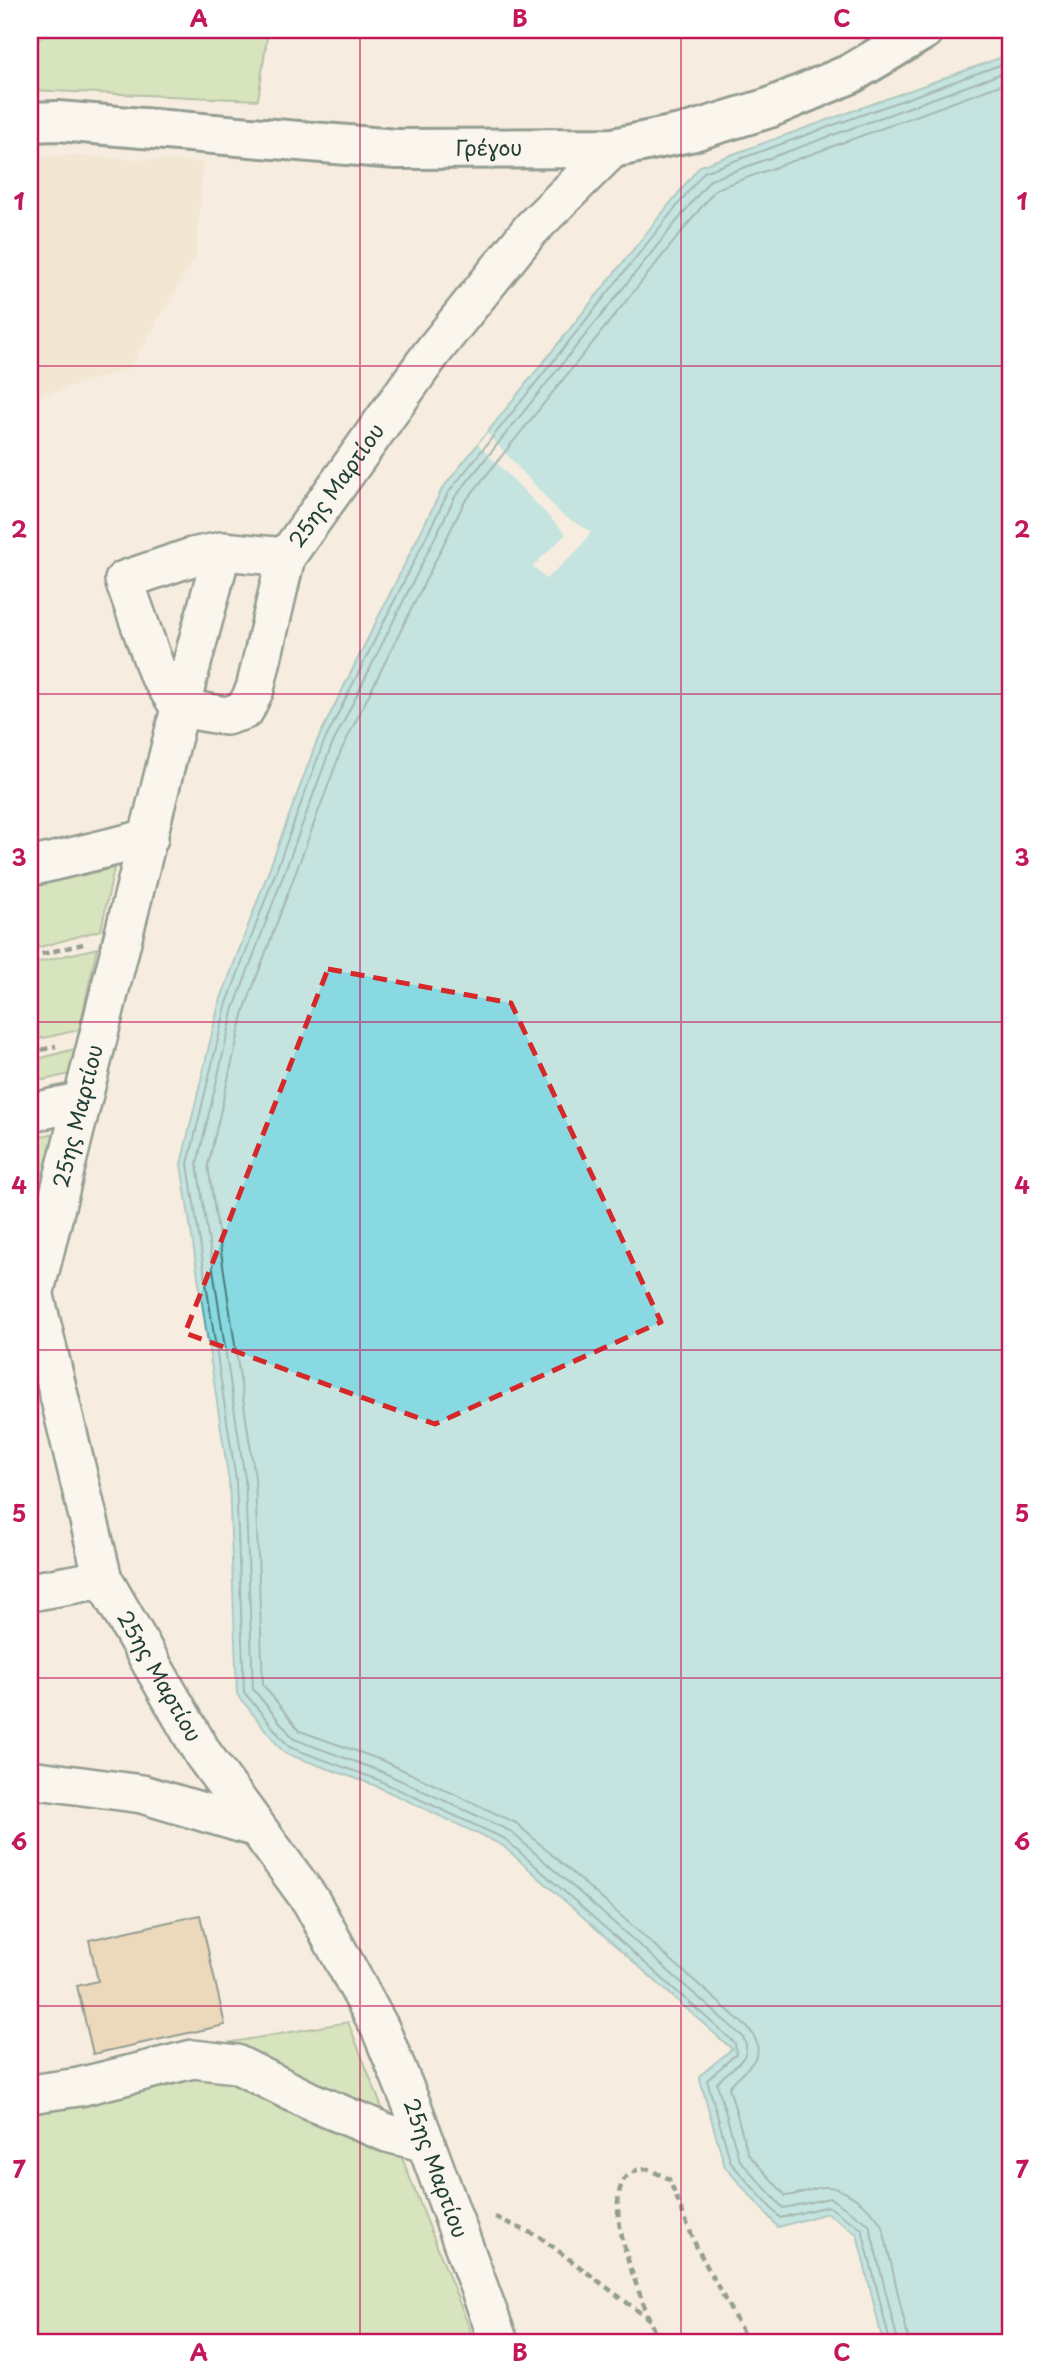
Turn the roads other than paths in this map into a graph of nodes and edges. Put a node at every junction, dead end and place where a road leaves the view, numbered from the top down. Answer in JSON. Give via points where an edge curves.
{"nodes":[{"id":1,"x":924,"y":30,"type":"edge"},
{"id":2,"x":30,"y":122,"type":"edge"},
{"id":3,"x":612,"y":148,"type":"junction"},
{"id":4,"x":222,"y":551,"type":"junction"},
{"id":5,"x":286,"y":557,"type":"junction"},
{"id":6,"x":180,"y":708,"type":"junction"},
{"id":7,"x":149,"y":838,"type":"junction"},
{"id":8,"x":30,"y":867,"type":"edge"},
{"id":9,"x":82,"y":1101,"type":"junction"},
{"id":10,"x":30,"y":1113,"type":"edge"},
{"id":11,"x":32,"y":1283,"type":"edge"},
{"id":12,"x":103,"y":1580,"type":"junction"},
{"id":13,"x":30,"y":1592,"type":"edge"},
{"id":14,"x":30,"y":1779,"type":"edge"},
{"id":15,"x":257,"y":1828,"type":"junction"},
{"id":16,"x":30,"y":2094,"type":"edge"},
{"id":17,"x":426,"y":2143,"type":"junction"},
{"id":18,"x":499,"y":2342,"type":"edge"}],
"edges":[{"from":1,"to":3,"type":"main road","name":"Γρέγου","via":[[850,74],[769,108],[690,132]]},
{"from":2,"to":3,"type":"main road","name":"Γρέγου","via":[[396,149]]},
{"from":3,"to":5,"type":"street","name":"25ης Μαρτίου","via":[[531,229],[431,354]]},
{"from":4,"to":5,"type":"street","name":"25ης Μαρτίου"},
{"from":4,"to":6,"type":"street","name":"25ης Μαρτίου"},
{"from":4,"to":6,"type":"street","via":[[124,580],[157,672]]},
{"from":5,"to":6,"type":"street","via":[[255,689],[245,710],[226,716]]},
{"from":6,"to":7,"type":"street","name":"25ης Μαρτίου"},
{"from":7,"to":8,"type":"street"},
{"from":7,"to":9,"type":"street","name":"25ης Μαρτίου"},
{"from":9,"to":10,"type":"street"},
{"from":9,"to":11,"type":"street","name":"25ης Μαρτίου"},
{"from":11,"to":12,"type":"street","name":"25ης Μαρτίου"},
{"from":12,"to":13,"type":"street"},
{"from":12,"to":15,"type":"street","name":"25ης Μαρτίου","via":[[203,1754]]},
{"from":14,"to":15,"type":"street","via":[[142,1794]]},
{"from":15,"to":17,"type":"street","name":"25ης Μαρτίου","via":[[311,1901],[380,2028]]},
{"from":16,"to":17,"type":"street","via":[[193,2059],[236,2064],[310,2101],[387,2133]]},
{"from":17,"to":18,"type":"street","name":"25ης Μαρτίου"}]}
